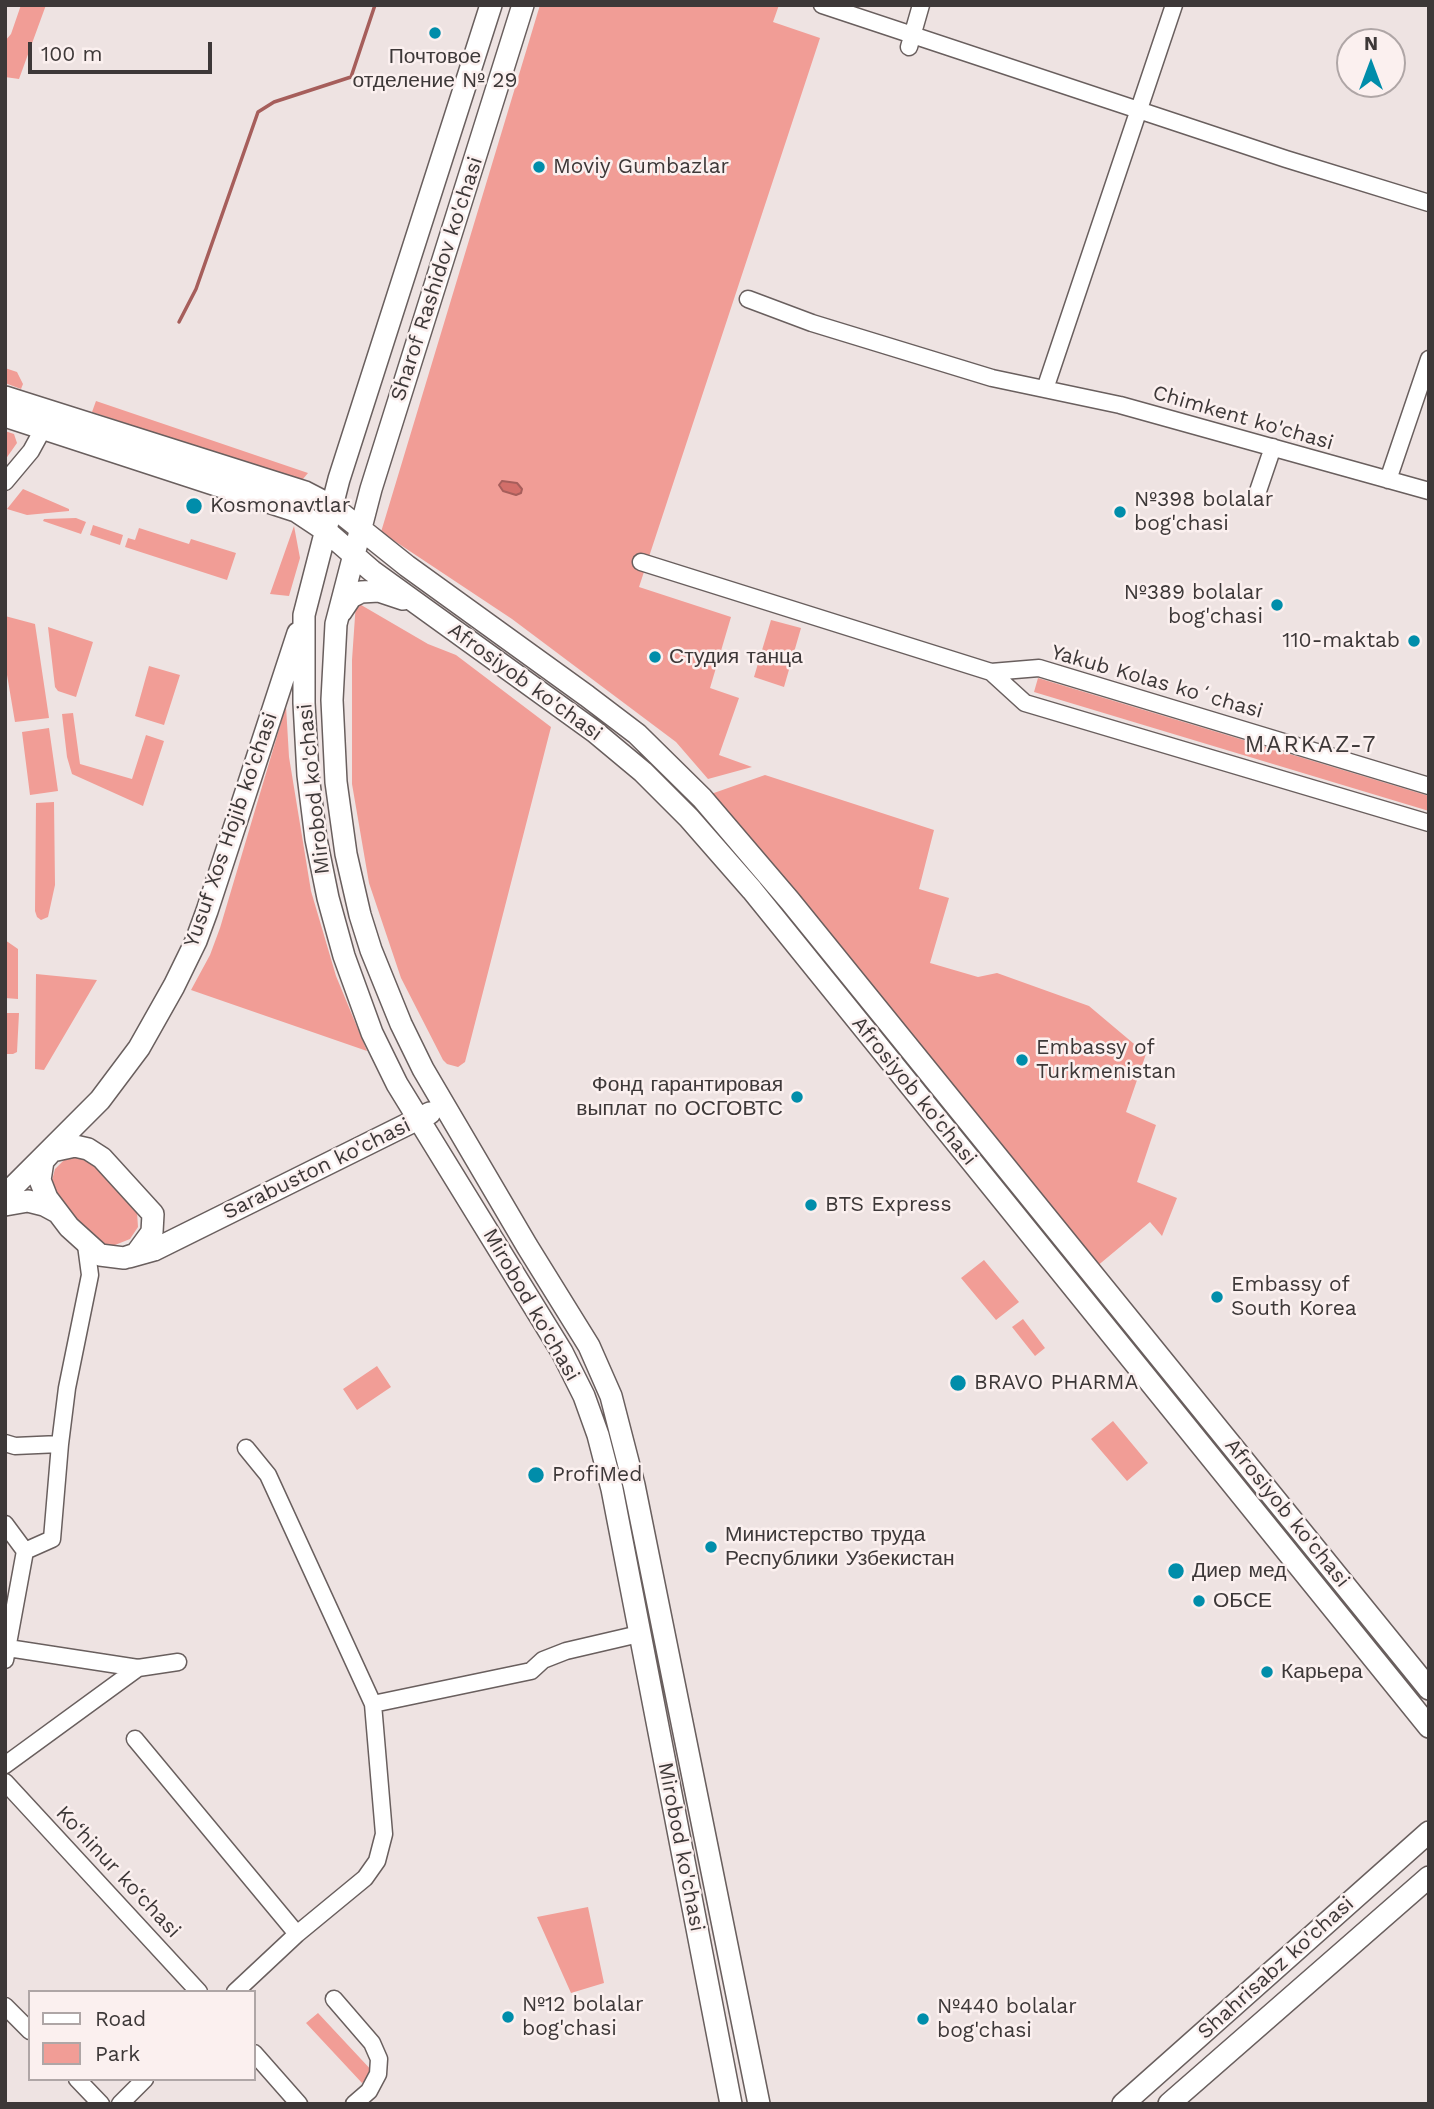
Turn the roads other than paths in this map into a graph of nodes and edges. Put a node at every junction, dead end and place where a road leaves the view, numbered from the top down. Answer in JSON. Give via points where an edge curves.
{"nodes":[{"id":1,"x":491,"y":5,"type":"edge"},
{"id":2,"x":523,"y":5,"type":"edge"},
{"id":3,"x":822,"y":5,"type":"edge"},
{"id":4,"x":921,"y":5,"type":"edge"},
{"id":5,"x":1174,"y":5,"type":"edge"},
{"id":6,"x":911,"y":41,"type":"junction"},
{"id":7,"x":1139,"y":109,"type":"junction"},
{"id":8,"x":1429,"y":203,"type":"edge"},
{"id":9,"x":748,"y":299,"type":"dead end"},
{"id":10,"x":1429,"y":359,"type":"edge"},
{"id":11,"x":1045,"y":389,"type":"junction"},
{"id":12,"x":5,"y":397,"type":"edge"},
{"id":13,"x":5,"y":416,"type":"edge"},
{"id":14,"x":46,"y":420,"type":"junction"},
{"id":15,"x":1273,"y":447,"type":"junction"},
{"id":16,"x":339,"y":479,"type":"junction"},
{"id":17,"x":1388,"y":480,"type":"junction"},
{"id":18,"x":5,"y":482,"type":"edge"},
{"id":19,"x":371,"y":489,"type":"junction"},
{"id":20,"x":1429,"y":491,"type":"edge"},
{"id":21,"x":1256,"y":497,"type":"dead end"},
{"id":22,"x":300,"y":501,"type":"junction"},
{"id":23,"x":332,"y":506,"type":"junction"},
{"id":24,"x":360,"y":529,"type":"junction"},
{"id":25,"x":326,"y":531,"type":"junction"},
{"id":26,"x":353,"y":554,"type":"junction"},
{"id":27,"x":641,"y":562,"type":"dead end"},
{"id":28,"x":424,"y":609,"type":"junction"},
{"id":29,"x":304,"y":615,"type":"junction"},
{"id":30,"x":336,"y":624,"type":"junction"},
{"id":31,"x":991,"y":672,"type":"junction"},
{"id":32,"x":1429,"y":786,"type":"edge"},
{"id":33,"x":1429,"y":823,"type":"edge"},
{"id":34,"x":444,"y":1105,"type":"junction"},
{"id":35,"x":419,"y":1119,"type":"junction"},
{"id":36,"x":48,"y":1153,"type":"junction"},
{"id":37,"x":5,"y":1195,"type":"edge"},
{"id":38,"x":5,"y":1205,"type":"edge"},
{"id":39,"x":57,"y":1212,"type":"junction"},
{"id":40,"x":153,"y":1214,"type":"junction"},
{"id":41,"x":189,"y":1231,"type":"junction"},
{"id":42,"x":86,"y":1245,"type":"junction"},
{"id":43,"x":129,"y":1257,"type":"junction"},
{"id":44,"x":90,"y":1275,"type":"junction"},
{"id":45,"x":5,"y":1443,"type":"edge"},
{"id":46,"x":60,"y":1444,"type":"junction"},
{"id":47,"x":246,"y":1448,"type":"dead end"},
{"id":48,"x":5,"y":1524,"type":"edge"},
{"id":49,"x":25,"y":1551,"type":"junction"},
{"id":50,"x":639,"y":1633,"type":"junction"},
{"id":51,"x":6,"y":1654,"type":"edge"},
{"id":52,"x":178,"y":1662,"type":"dead end"},
{"id":53,"x":138,"y":1668,"type":"junction"},
{"id":54,"x":1429,"y":1689,"type":"edge"},
{"id":55,"x":373,"y":1704,"type":"junction"},
{"id":56,"x":1429,"y":1727,"type":"edge"},
{"id":57,"x":135,"y":1739,"type":"dead end"},
{"id":58,"x":5,"y":1765,"type":"edge"},
{"id":59,"x":5,"y":1782,"type":"edge"},
{"id":60,"x":1429,"y":1832,"type":"edge"},
{"id":61,"x":1429,"y":1877,"type":"edge"},
{"id":62,"x":297,"y":1934,"type":"junction"},
{"id":63,"x":198,"y":1990,"type":"edge"},
{"id":64,"x":237,"y":1990,"type":"edge"},
{"id":65,"x":334,"y":1999,"type":"dead end"},
{"id":66,"x":5,"y":2006,"type":"edge"},
{"id":67,"x":28,"y":2029,"type":"edge"},
{"id":68,"x":256,"y":2055,"type":"edge"},
{"id":69,"x":79,"y":2081,"type":"edge"},
{"id":70,"x":143,"y":2081,"type":"edge"},
{"id":71,"x":754,"y":2081,"type":"junction"},
{"id":72,"x":729,"y":2095,"type":"edge"},
{"id":73,"x":101,"y":2104,"type":"edge"},
{"id":74,"x":120,"y":2104,"type":"edge"},
{"id":75,"x":299,"y":2104,"type":"edge"},
{"id":76,"x":354,"y":2104,"type":"edge"},
{"id":77,"x":759,"y":2104,"type":"edge"},
{"id":78,"x":1123,"y":2104,"type":"edge"},
{"id":79,"x":1169,"y":2104,"type":"edge"}],
"edges":[{"from":1,"to":16,"type":"main road","name":"Sharof Rashidov ko'chasi"},
{"from":2,"to":19,"type":"main road","name":"Sharof Rashidov ko'chasi"},
{"from":3,"to":6,"type":"street"},
{"from":4,"to":6,"type":"street"},
{"from":5,"to":7,"type":"street"},
{"from":6,"to":7,"type":"street"},
{"from":7,"to":8,"type":"street"},
{"from":7,"to":11,"type":"street"},
{"from":9,"to":11,"type":"street","name":"Chimkent ko'chasi","via":[[941,363]]},
{"from":10,"to":17,"type":"street"},
{"from":11,"to":15,"type":"street","name":"Chimkent ko'chasi"},
{"from":12,"to":14,"type":"main road","name":"Afrosiyob ko'chasi"},
{"from":13,"to":14,"type":"main road","name":"Afrosiyob ko'chasi"},
{"from":14,"to":18,"type":"street","via":[[31,451]]},
{"from":14,"to":22,"type":"main road","name":"Afrosiyob ko'chasi"},
{"from":15,"to":17,"type":"street","name":"Chimkent ko'chasi"},
{"from":15,"to":21,"type":"street"},
{"from":16,"to":22,"type":"main road"},
{"from":16,"to":23,"type":"main road","name":"Sharof Rashidov ko'chasi"},
{"from":17,"to":20,"type":"street","name":"Chimkent ko'chasi"},
{"from":19,"to":23,"type":"main road","name":"Afrosiyob ko'chasi"},
{"from":19,"to":24,"type":"main road","name":"Sharof Rashidov ko'chasi"},
{"from":22,"to":23,"type":"main road","name":"Afrosiyob ko'chasi"},
{"from":22,"to":25,"type":"main road","name":"Afrosiyob ko'chasi"},
{"from":23,"to":24,"type":"main road","name":"Afrosiyob ko'chasi"},
{"from":23,"to":25,"type":"main road","name":"Sharof Rashidov ko'chasi"},
{"from":24,"to":25,"type":"main road"},
{"from":24,"to":26,"type":"main road","name":"Sharof Rashidov ko'chasi"},
{"from":24,"to":54,"type":"main road","name":"Afrosiyob ko'chasi","via":[[612,714],[695,791],[799,912]]},
{"from":25,"to":26,"type":"main road","name":"Afrosiyob ko'chasi"},
{"from":25,"to":29,"type":"main road","name":"Mirobod ko'chasi"},
{"from":26,"to":28,"type":"main road","name":"Afrosiyob ko'chasi"},
{"from":26,"to":30,"type":"main road","name":"Mirobod ko'chasi"},
{"from":27,"to":31,"type":"street","name":"Yakub Kolas koʻchasi"},
{"from":28,"to":30,"type":"main road","via":[[386,593],[361,592],[346,601]]},
{"from":28,"to":56,"type":"main road","name":"Afrosiyob ko'chasi","via":[[613,746],[724,856]]},
{"from":29,"to":35,"type":"main road","name":"Mirobod ko'chasi","via":[[306,747],[328,898],[369,1024]]},
{"from":29,"to":36,"type":"main road","name":"Yusuf Xos Hojib ko'chasi","via":[[189,956],[129,1064]]},
{"from":30,"to":34,"type":"main road","name":"Mirobod ko'chasi","via":[[334,752],[355,895],[392,1003]]},
{"from":31,"to":32,"type":"street","name":"Yakub Kolas koʻchasi","via":[[1039,668]]},
{"from":31,"to":33,"type":"street","name":"Yakub Kolas koʻchasi","via":[[1025,703]]},
{"from":34,"to":35,"type":"main road","name":"Sarabuston ko'chasi"},
{"from":34,"to":71,"type":"main road","name":"Mirobod ko'chasi","via":[[589,1346],[616,1409]]},
{"from":35,"to":41,"type":"main road","name":"Sarabuston ko'chasi"},
{"from":35,"to":50,"type":"main road","name":"Mirobod ko'chasi","via":[[562,1352],[584,1396],[606,1462]]},
{"from":36,"to":37,"type":"main road","name":"Yusuf Xos Hojib ko'chasi"},
{"from":36,"to":39,"type":"main road","via":[[40,1180]]},
{"from":36,"to":40,"type":"main road","via":[[75,1146],[95,1153]]},
{"from":38,"to":39,"type":"main road","via":[[28,1201]]},
{"from":39,"to":42,"type":"main road"},
{"from":40,"to":41,"type":"main road","via":[[168,1228]]},
{"from":40,"to":43,"type":"main road","via":[[152,1232]]},
{"from":41,"to":43,"type":"main road","name":"Sarabuston ko'chasi","via":[[154,1250]]},
{"from":42,"to":43,"type":"main road","via":[[100,1255]]},
{"from":42,"to":44,"type":"street"},
{"from":43,"to":44,"type":"street","name":"Sarabuston ko'chasi"},
{"from":44,"to":46,"type":"street"},
{"from":45,"to":46,"type":"street"},
{"from":46,"to":49,"type":"street","via":[[52,1539]]},
{"from":47,"to":55,"type":"street","via":[[268,1475]]},
{"from":48,"to":49,"type":"street"},
{"from":49,"to":51,"type":"street"},
{"from":50,"to":55,"type":"street","via":[[566,1651],[543,1660],[531,1671]]},
{"from":50,"to":72,"type":"main road","name":"Mirobod ko'chasi"},
{"from":51,"to":53,"type":"street"},
{"from":52,"to":53,"type":"street"},
{"from":53,"to":58,"type":"street"},
{"from":55,"to":62,"type":"street","via":[[382,1848],[365,1878]]},
{"from":57,"to":62,"type":"street"},
{"from":59,"to":63,"type":"street","name":"Ko‘hinur ko‘chasi"},
{"from":60,"to":78,"type":"main road","name":"Shahrisabz ko'chasi"},
{"from":61,"to":79,"type":"main road","name":"Shahrisabz ko'chasi"},
{"from":62,"to":64,"type":"street"},
{"from":65,"to":76,"type":"street","via":[[372,2043],[379,2059],[378,2074],[369,2091]]},
{"from":66,"to":67,"type":"street"},
{"from":68,"to":75,"type":"street"},
{"from":69,"to":73,"type":"street"},
{"from":70,"to":74,"type":"street"},
{"from":71,"to":72,"type":"main road","via":[[749,2088]]},
{"from":71,"to":77,"type":"main road","name":"Mirobod ko'chasi"}]}
